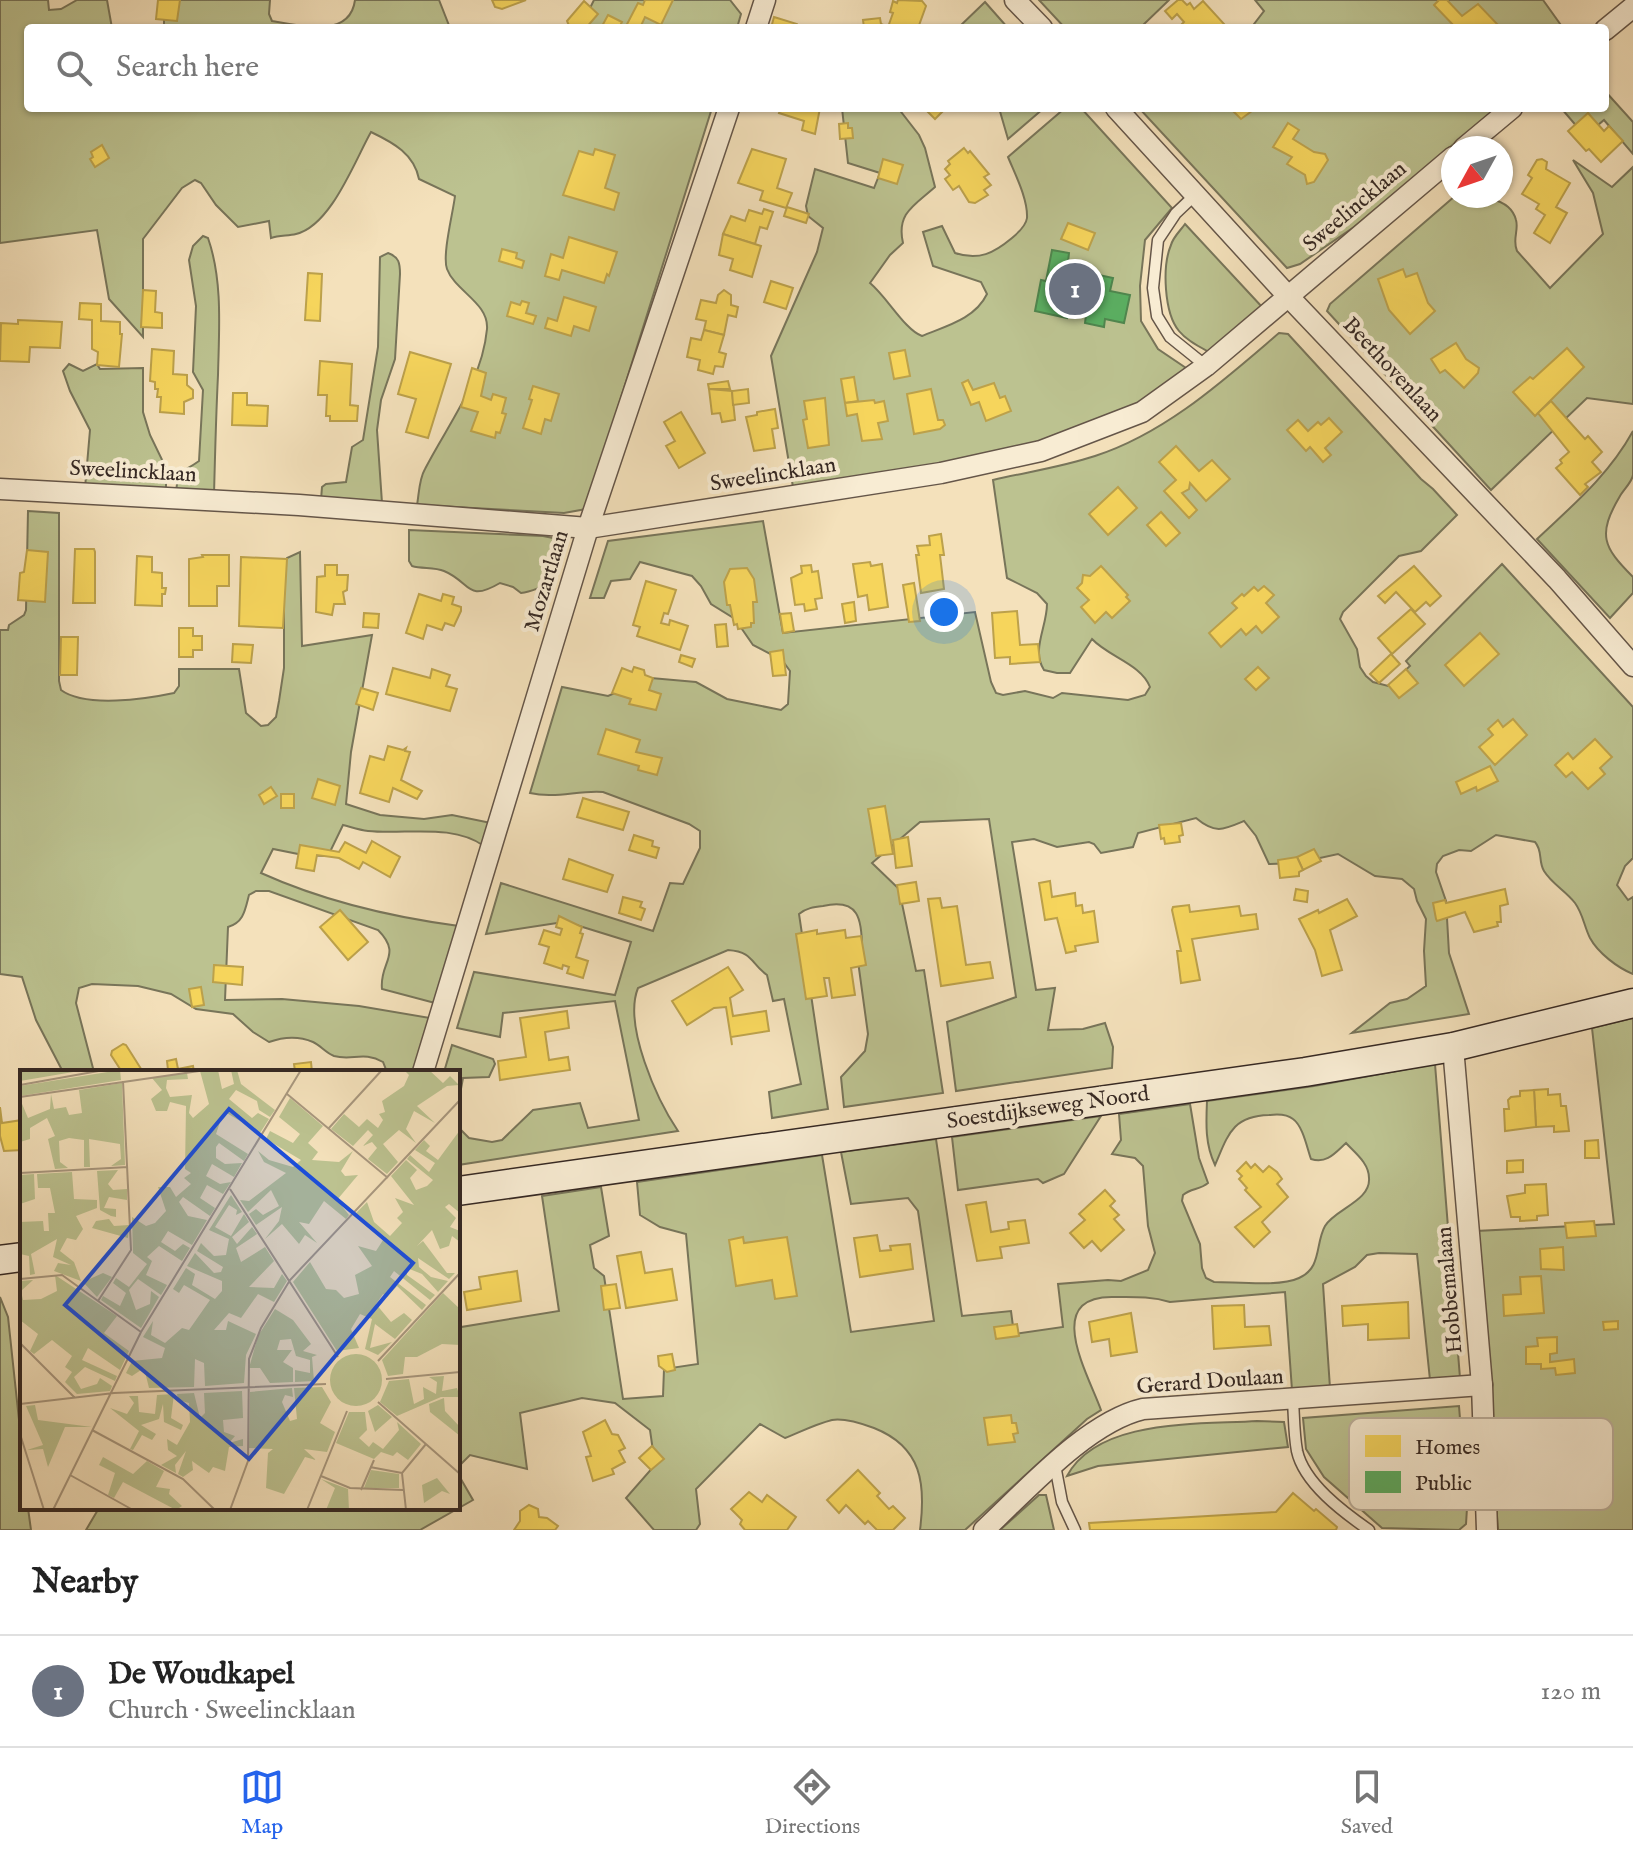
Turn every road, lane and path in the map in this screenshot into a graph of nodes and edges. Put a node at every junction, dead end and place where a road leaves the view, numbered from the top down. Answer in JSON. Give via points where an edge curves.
{"nodes":[{"id":1,"x":765,"y":0,"type":"edge"},
{"id":2,"x":1015,"y":0,"type":"edge"},
{"id":3,"x":1633,"y":7,"type":"edge"},
{"id":4,"x":757,"y":24,"type":"edge"},
{"id":5,"x":1038,"y":24,"type":"edge"},
{"id":6,"x":1609,"y":27,"type":"edge"},
{"id":7,"x":728,"y":112,"type":"edge"},
{"id":8,"x":1120,"y":112,"type":"edge"},
{"id":9,"x":1507,"y":112,"type":"edge"},
{"id":10,"x":1478,"y":136,"type":"edge"},
{"id":11,"x":1441,"y":167,"type":"edge"},
{"id":12,"x":1196,"y":194,"type":"junction"},
{"id":13,"x":1287,"y":295,"type":"junction"},
{"id":14,"x":1206,"y":366,"type":"junction"},
{"id":15,"x":0,"y":489,"type":"edge"},
{"id":16,"x":588,"y":528,"type":"junction"},
{"id":17,"x":1633,"y":666,"type":"edge"},
{"id":18,"x":1633,"y":1003,"type":"edge"},
{"id":19,"x":1453,"y":1047,"type":"junction"},
{"id":20,"x":424,"y":1070,"type":"edge"},
{"id":21,"x":460,"y":1191,"type":"edge"},
{"id":22,"x":20,"y":1257,"type":"edge"},
{"id":23,"x":0,"y":1260,"type":"edge"},
{"id":24,"x":1482,"y":1385,"type":"junction"},
{"id":25,"x":1293,"y":1400,"type":"junction"},
{"id":26,"x":1483,"y":1418,"type":"edge"},
{"id":27,"x":1055,"y":1465,"type":"junction"},
{"id":28,"x":1486,"y":1510,"type":"edge"},
{"id":29,"x":984,"y":1530,"type":"edge"},
{"id":30,"x":1075,"y":1530,"type":"edge"},
{"id":31,"x":1369,"y":1530,"type":"edge"},
{"id":32,"x":1487,"y":1530,"type":"edge"}],
"edges":[{"from":1,"to":4,"type":"street"},
{"from":2,"to":5,"type":"street"},
{"from":3,"to":6,"type":"street"},
{"from":7,"to":16,"type":"street","name":"Mozartlaan"},
{"from":8,"to":12,"type":"street","name":"Beethovenlaan"},
{"from":9,"to":10,"type":"street"},
{"from":11,"to":13,"type":"street","name":"Sweelincklaan"},
{"from":12,"to":13,"type":"street","name":"Beethovenlaan"},
{"from":12,"to":14,"type":"lane","via":[[1158,240],[1153,288],[1157,316],[1170,337]]},
{"from":13,"to":14,"type":"street","name":"Sweelincklaan"},
{"from":13,"to":17,"type":"street","name":"Beethovenlaan"},
{"from":14,"to":16,"type":"street","name":"Sweelincklaan","via":[[1142,412],[1041,451],[941,473]]},
{"from":15,"to":16,"type":"street","name":"Sweelincklaan"},
{"from":16,"to":20,"type":"street","name":"Mozartlaan"},
{"from":18,"to":19,"type":"main road","name":"Soestdijkseweg Noord"},
{"from":19,"to":21,"type":"main road","name":"Soestdijkseweg Noord"},
{"from":19,"to":24,"type":"street","name":"Hobbemalaan"},
{"from":22,"to":23,"type":"main road"},
{"from":24,"to":25,"type":"street","name":"Gerard Doulaan"},
{"from":24,"to":26,"type":"street","name":"Hobbemalaan"},
{"from":25,"to":27,"type":"street","name":"Gerard Doulaan","via":[[1122,1414],[1092,1431]]},
{"from":25,"to":31,"type":"lane","via":[[1297,1453],[1307,1471]]},
{"from":27,"to":29,"type":"street","name":"Gerard Doulaan"},
{"from":27,"to":30,"type":"lane","via":[[1062,1502]]},
{"from":28,"to":32,"type":"street","name":"Hobbemalaan"}]}
